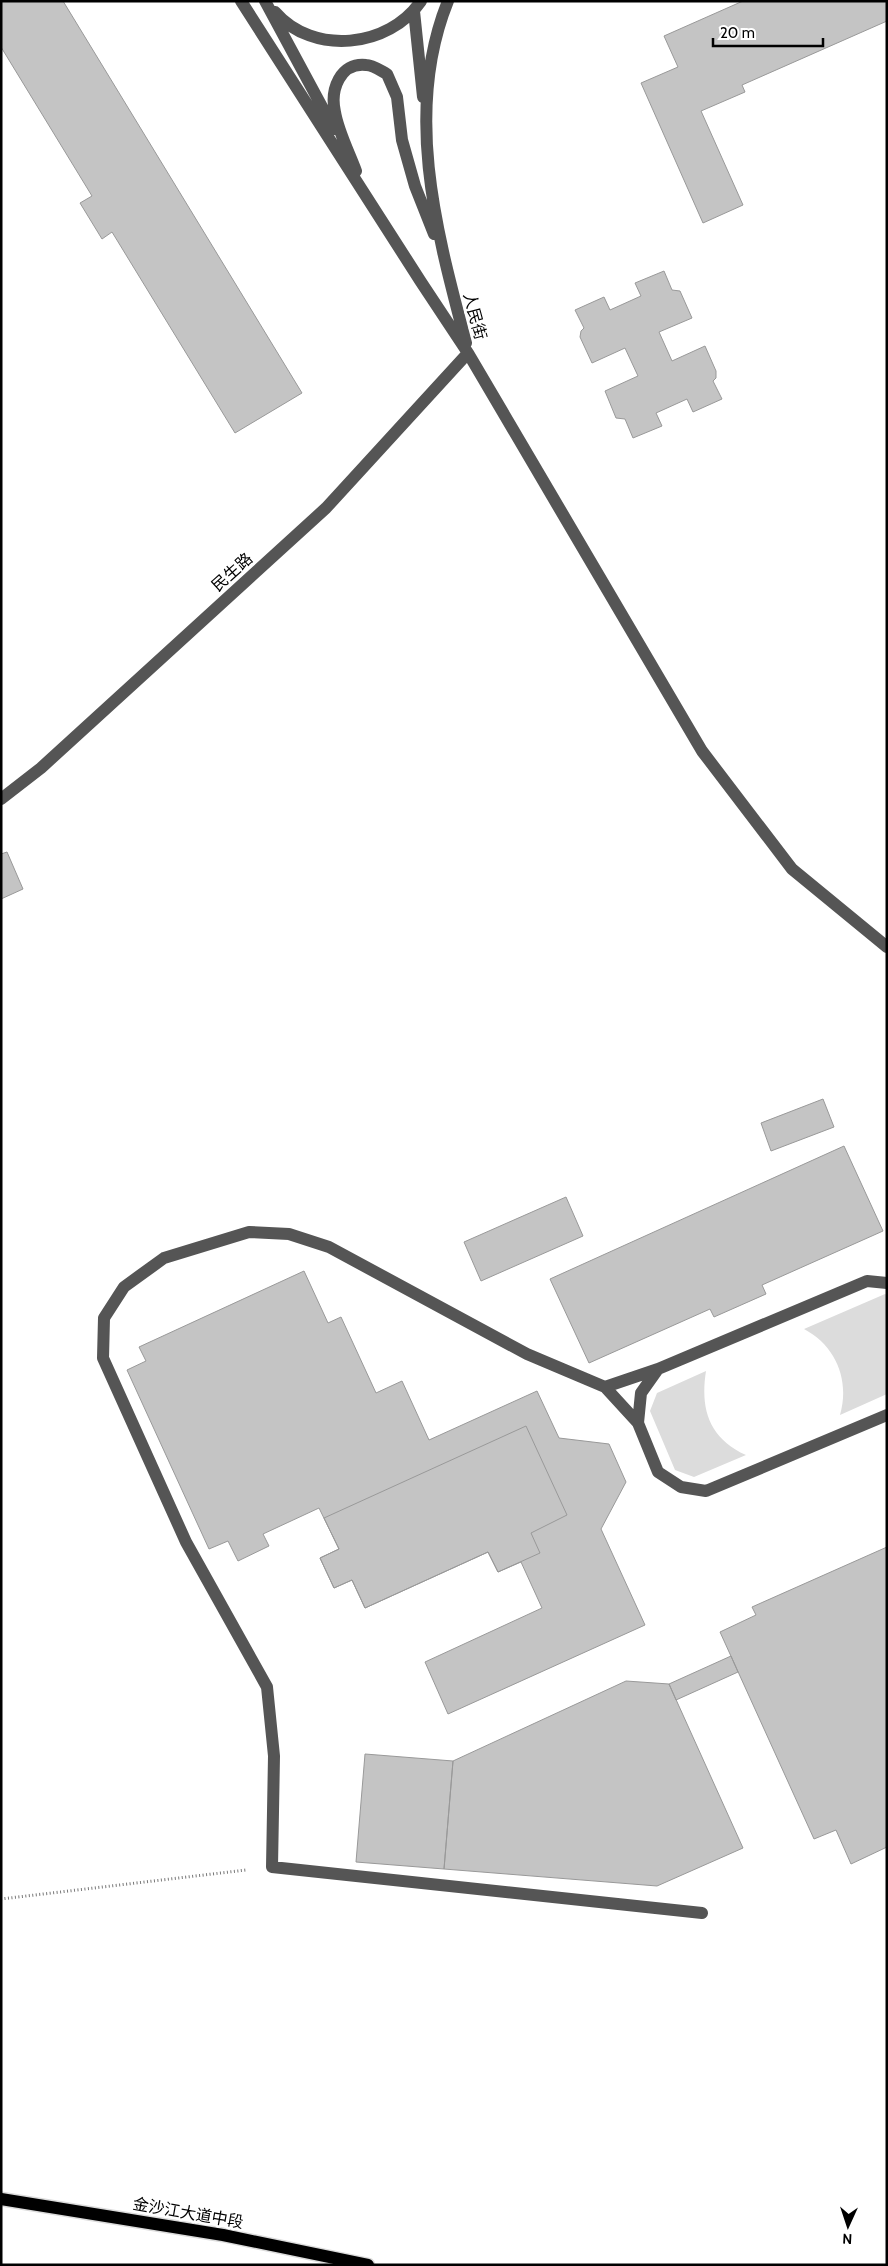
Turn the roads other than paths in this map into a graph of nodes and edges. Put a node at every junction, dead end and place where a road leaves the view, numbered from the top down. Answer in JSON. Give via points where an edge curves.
{"nodes":[{"id":1,"x":241,"y":1,"type":"edge"},
{"id":2,"x":265,"y":1,"type":"edge"},
{"id":3,"x":448,"y":1,"type":"edge"},
{"id":4,"x":417,"y":6,"type":"edge"},
{"id":5,"x":425,"y":119,"type":"junction"},
{"id":6,"x":356,"y":171,"type":"junction"},
{"id":7,"x":392,"y":238,"type":"junction"},
{"id":8,"x":446,"y":267,"type":"junction"},
{"id":9,"x":468,"y":353,"type":"junction"},
{"id":10,"x":1,"y":799,"type":"edge"},
{"id":11,"x":887,"y":947,"type":"edge"},
{"id":12,"x":887,"y":1274,"type":"edge"},
{"id":13,"x":867,"y":1281,"type":"junction"},
{"id":14,"x":887,"y":1283,"type":"edge"},
{"id":15,"x":658,"y":1370,"type":"junction"},
{"id":16,"x":605,"y":1387,"type":"junction"},
{"id":17,"x":887,"y":1415,"type":"edge"},
{"id":18,"x":638,"y":1423,"type":"junction"},
{"id":19,"x":702,"y":1913,"type":"dead end"},
{"id":20,"x":1,"y":2199,"type":"edge"},
{"id":21,"x":368,"y":2265,"type":"edge"}],
"edges":[{"from":1,"to":7,"type":"street"},
{"from":2,"to":4,"type":"street","via":[[282,20],[308,35],[337,42],[365,39],[392,28]]},
{"from":2,"to":6,"type":"street"},
{"from":3,"to":5,"type":"street","via":[[433,59]]},
{"from":4,"to":5,"type":"street"},
{"from":5,"to":8,"type":"street","name":"人民街","via":[[428,170]]},
{"from":6,"to":7,"type":"street"},
{"from":6,"to":8,"type":"street","via":[[334,112],[334,94],[339,77],[351,66],[367,65],[387,74],[397,97],[402,140]]},
{"from":7,"to":9,"type":"street","name":"人民街"},
{"from":8,"to":9,"type":"street","name":"人民街"},
{"from":9,"to":10,"type":"street","name":"民生路","via":[[326,508],[41,768]]},
{"from":9,"to":11,"type":"street","via":[[702,750],[792,869]]},
{"from":12,"to":13,"type":"street"},
{"from":13,"to":14,"type":"street"},
{"from":13,"to":15,"type":"street"},
{"from":15,"to":16,"type":"street"},
{"from":15,"to":18,"type":"street","via":[[641,1393]]},
{"from":16,"to":18,"type":"street"},
{"from":16,"to":19,"type":"street","via":[[527,1354],[329,1248],[289,1234],[249,1232],[164,1258],[124,1287],[104,1318],[103,1358],[186,1542],[267,1687],[274,1756],[272,1867]]},
{"from":17,"to":18,"type":"street","via":[[706,1491],[681,1487],[658,1472]]},
{"from":20,"to":21,"type":"main road","name":"金沙江大道中段","via":[[223,2235]]}]}
